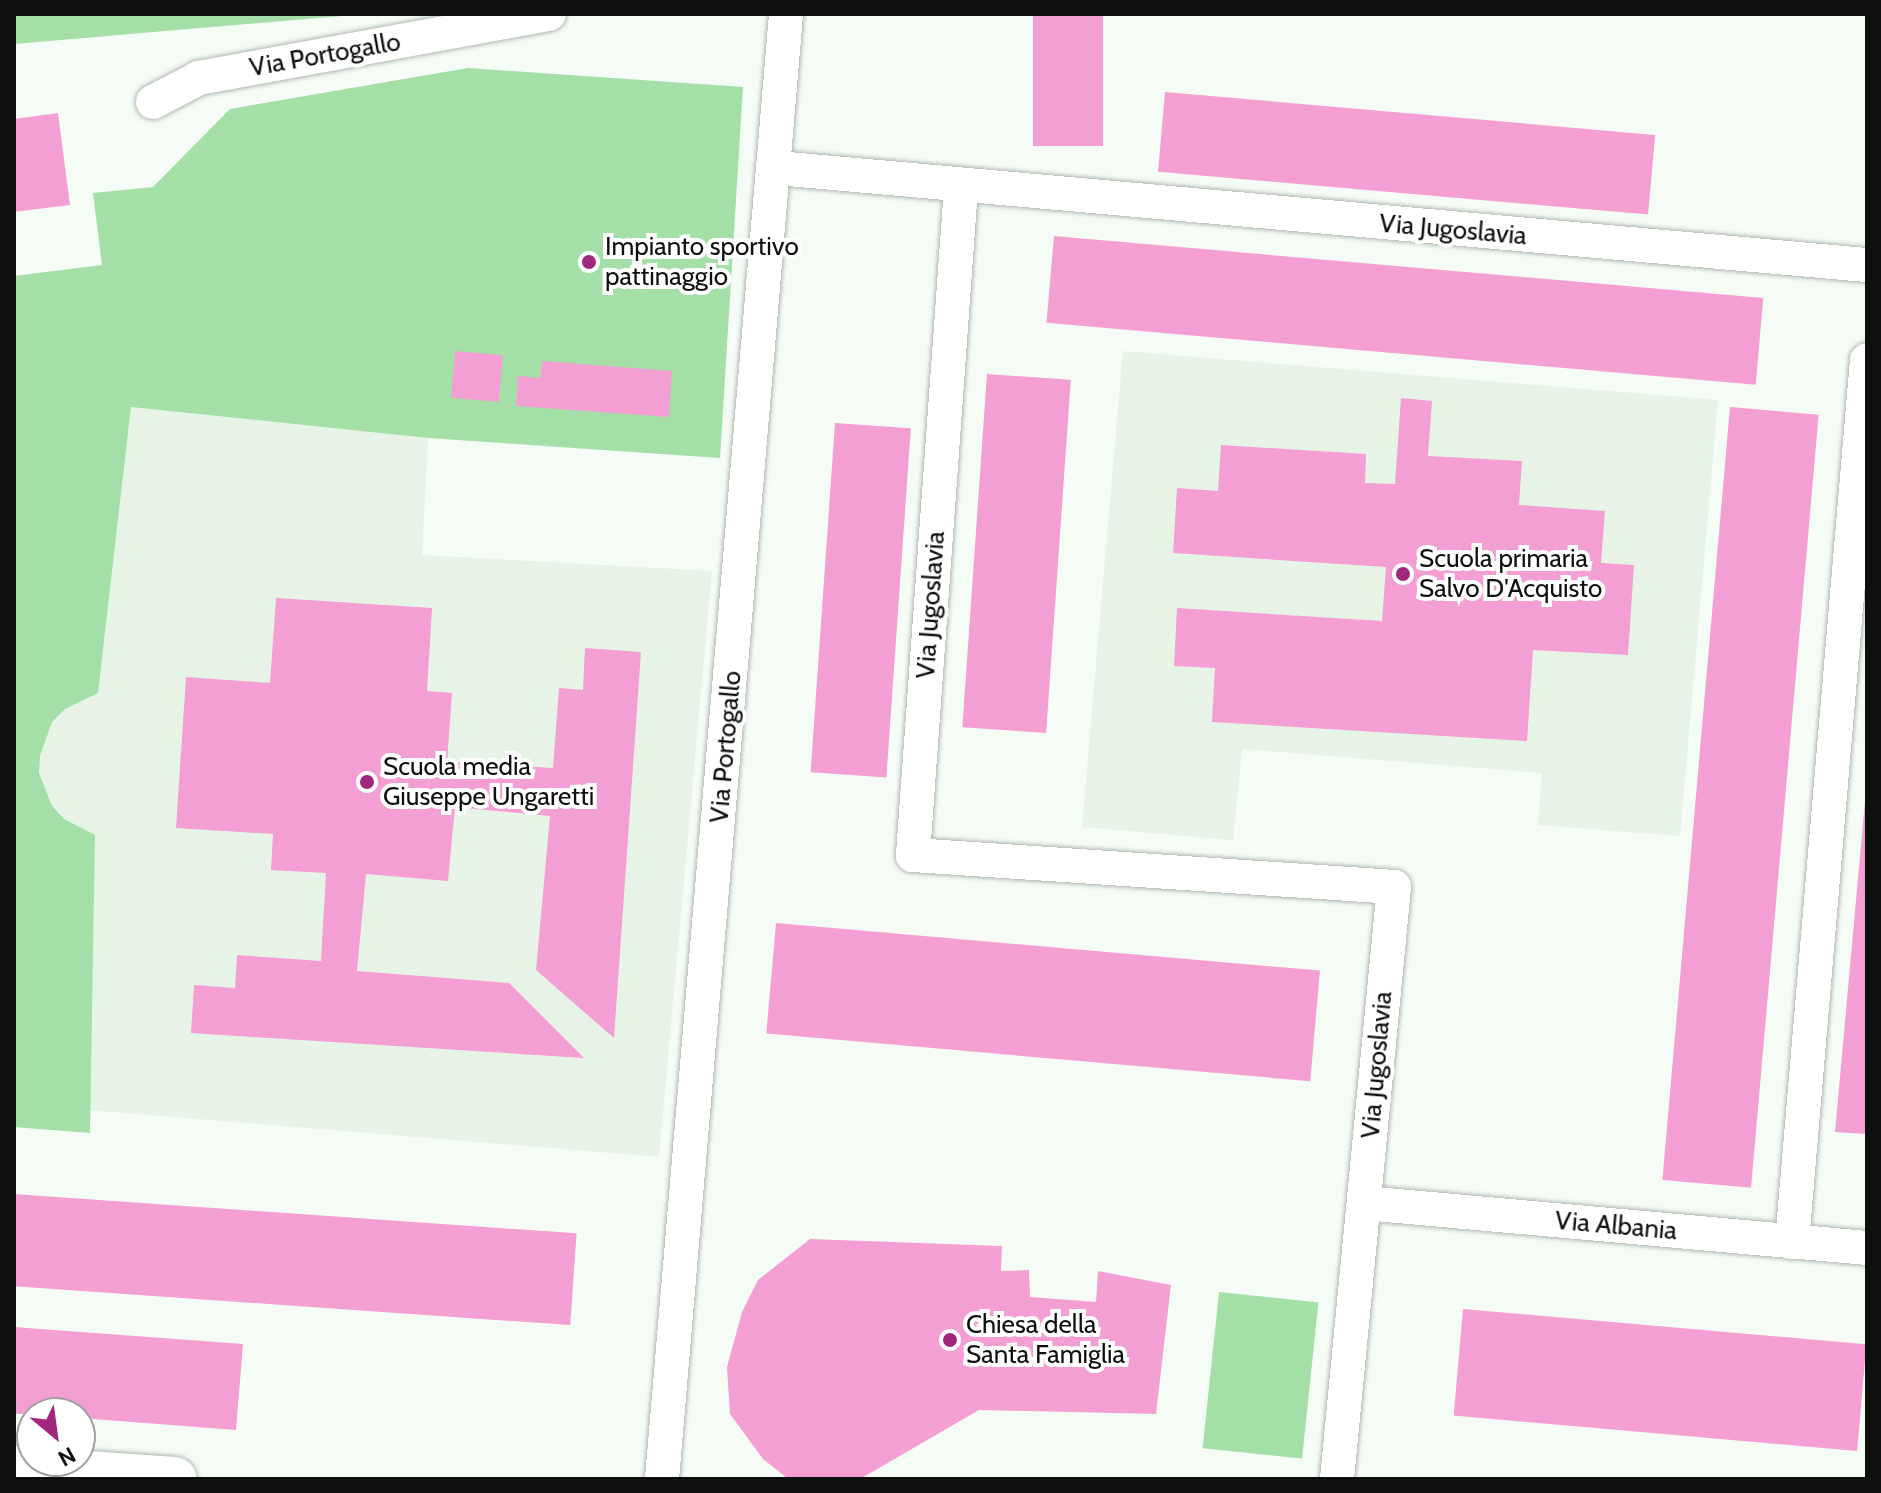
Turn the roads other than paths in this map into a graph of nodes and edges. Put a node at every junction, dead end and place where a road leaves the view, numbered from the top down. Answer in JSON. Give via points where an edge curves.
{"nodes":[{"id":1,"x":549,"y":14,"type":"edge"},
{"id":2,"x":786,"y":14,"type":"edge"},
{"id":3,"x":153,"y":102,"type":"dead end"},
{"id":4,"x":777,"y":168,"type":"junction"},
{"id":5,"x":961,"y":188,"type":"junction"},
{"id":6,"x":1867,"y":265,"type":"edge"},
{"id":7,"x":1867,"y":360,"type":"edge"},
{"id":8,"x":1364,"y":1203,"type":"junction"},
{"id":9,"x":1792,"y":1242,"type":"junction"},
{"id":10,"x":1867,"y":1248,"type":"edge"},
{"id":11,"x":96,"y":1472,"type":"edge"},
{"id":12,"x":175,"y":1479,"type":"edge"},
{"id":13,"x":662,"y":1479,"type":"edge"},
{"id":14,"x":1337,"y":1479,"type":"edge"}],
"edges":[{"from":1,"to":3,"type":"street","name":"Via Portogallo","via":[[199,78]]},
{"from":2,"to":4,"type":"street","name":"Via Portogallo"},
{"from":4,"to":5,"type":"street"},
{"from":4,"to":13,"type":"street","name":"Via Portogallo"},
{"from":5,"to":6,"type":"street","name":"Via Jugoslavia"},
{"from":5,"to":8,"type":"street","name":"Via Jugoslavia","via":[[913,855],[1394,887]]},
{"from":7,"to":9,"type":"street"},
{"from":8,"to":9,"type":"street","name":"Via Albania"},
{"from":8,"to":14,"type":"street","name":"Via Jugoslavia"},
{"from":9,"to":10,"type":"street","name":"Via Albania"},
{"from":11,"to":12,"type":"main road"}]}
